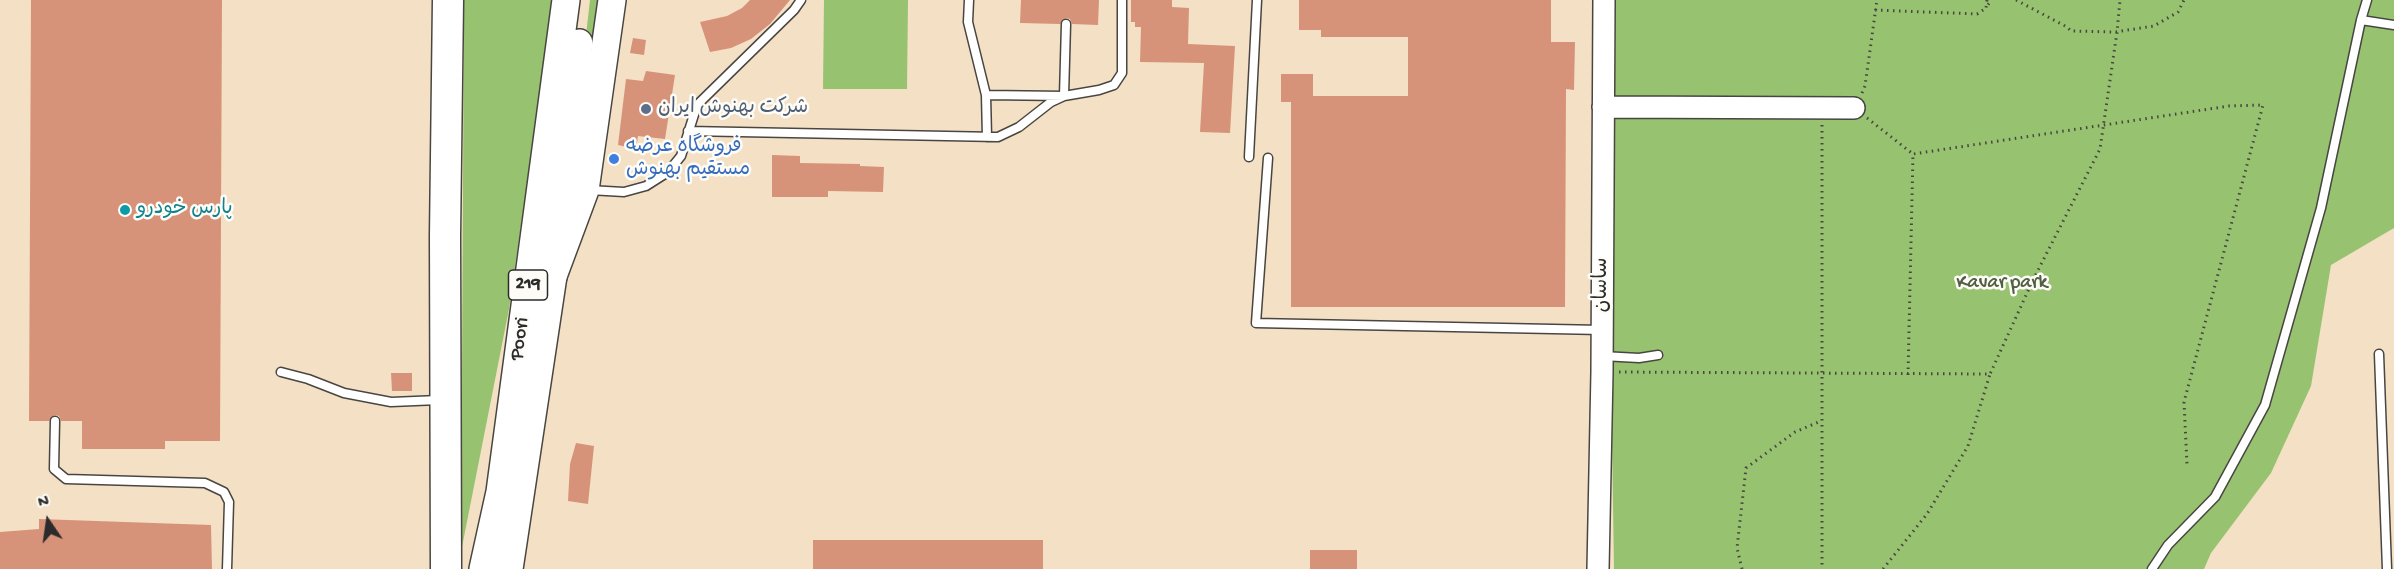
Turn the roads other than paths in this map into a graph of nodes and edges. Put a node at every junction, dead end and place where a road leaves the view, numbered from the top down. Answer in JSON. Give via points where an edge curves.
{"nodes":[{"id":1,"x":448,"y":0,"type":"edge"},
{"id":2,"x":566,"y":0,"type":"edge"},
{"id":3,"x":584,"y":0,"type":"edge"},
{"id":4,"x":612,"y":0,"type":"edge"},
{"id":5,"x":801,"y":0,"type":"edge"},
{"id":6,"x":969,"y":0,"type":"edge"},
{"id":7,"x":1122,"y":0,"type":"edge"},
{"id":8,"x":1257,"y":0,"type":"edge"},
{"id":9,"x":1604,"y":0,"type":"edge"},
{"id":10,"x":2367,"y":0,"type":"edge"},
{"id":11,"x":2361,"y":20,"type":"junction"},
{"id":12,"x":1066,"y":24,"type":"dead end"},
{"id":13,"x":2394,"y":25,"type":"edge"},
{"id":14,"x":986,"y":95,"type":"junction"},
{"id":15,"x":1064,"y":96,"type":"junction"},
{"id":16,"x":1603,"y":107,"type":"junction"},
{"id":17,"x":1854,"y":108,"type":"road end"},
{"id":18,"x":688,"y":131,"type":"junction"},
{"id":19,"x":987,"y":137,"type":"junction"},
{"id":20,"x":1250,"y":157,"type":"dead end"},
{"id":21,"x":1268,"y":158,"type":"dead end"},
{"id":22,"x":585,"y":190,"type":"junction"},
{"id":23,"x":553,"y":276,"type":"junction"},
{"id":24,"x":1602,"y":330,"type":"junction"},
{"id":25,"x":2379,"y":354,"type":"dead end"},
{"id":26,"x":1658,"y":355,"type":"dead end"},
{"id":27,"x":1602,"y":364,"type":"junction"},
{"id":28,"x":281,"y":372,"type":"dead end"},
{"id":29,"x":446,"y":400,"type":"junction"},
{"id":30,"x":54,"y":421,"type":"dead end"},
{"id":31,"x":227,"y":569,"type":"edge"},
{"id":32,"x":446,"y":569,"type":"edge"},
{"id":33,"x":483,"y":569,"type":"edge"},
{"id":34,"x":508,"y":569,"type":"edge"},
{"id":35,"x":1598,"y":569,"type":"edge"},
{"id":36,"x":2152,"y":569,"type":"edge"},
{"id":37,"x":2387,"y":569,"type":"edge"}],
"edges":[{"from":1,"to":29,"type":"highway"},
{"from":2,"to":33,"type":"main road","name":"Poori","number":"219","via":[[500,492]]},
{"from":3,"to":23,"type":"main road","name":"Poori","number":"219"},
{"from":4,"to":22,"type":"main road"},
{"from":5,"to":18,"type":"lane","via":[[697,105]]},
{"from":6,"to":14,"type":"lane","via":[[968,22]]},
{"from":7,"to":15,"type":"lane","via":[[1122,73],[1113,85]]},
{"from":8,"to":20,"type":"lane"},
{"from":9,"to":16,"type":"street","name":"ساسان"},
{"from":10,"to":11,"type":"lane"},
{"from":11,"to":13,"type":"lane"},
{"from":11,"to":36,"type":"lane","via":[[2321,208],[2265,405],[2216,497],[2168,545]]},
{"from":12,"to":15,"type":"lane"},
{"from":14,"to":15,"type":"lane"},
{"from":14,"to":19,"type":"lane"},
{"from":15,"to":19,"type":"lane","via":[[1019,127],[998,137]]},
{"from":16,"to":17,"type":"street"},
{"from":16,"to":24,"type":"street","name":"ساسان"},
{"from":18,"to":19,"type":"lane"},
{"from":18,"to":22,"type":"lane","via":[[681,156],[668,172],[646,186],[624,192]]},
{"from":21,"to":24,"type":"lane","via":[[1256,323]]},
{"from":22,"to":23,"type":"main road"},
{"from":23,"to":34,"type":"main road","name":"Poori","number":"219"},
{"from":24,"to":27,"type":"street","name":"ساسان"},
{"from":25,"to":37,"type":"lane"},
{"from":26,"to":27,"type":"lane"},
{"from":27,"to":35,"type":"street","name":"ساسان"},
{"from":28,"to":29,"type":"lane","via":[[344,393],[391,402]]},
{"from":29,"to":32,"type":"highway"},
{"from":30,"to":31,"type":"lane","via":[[54,469],[66,479],[206,483],[224,492],[229,502]]}]}
